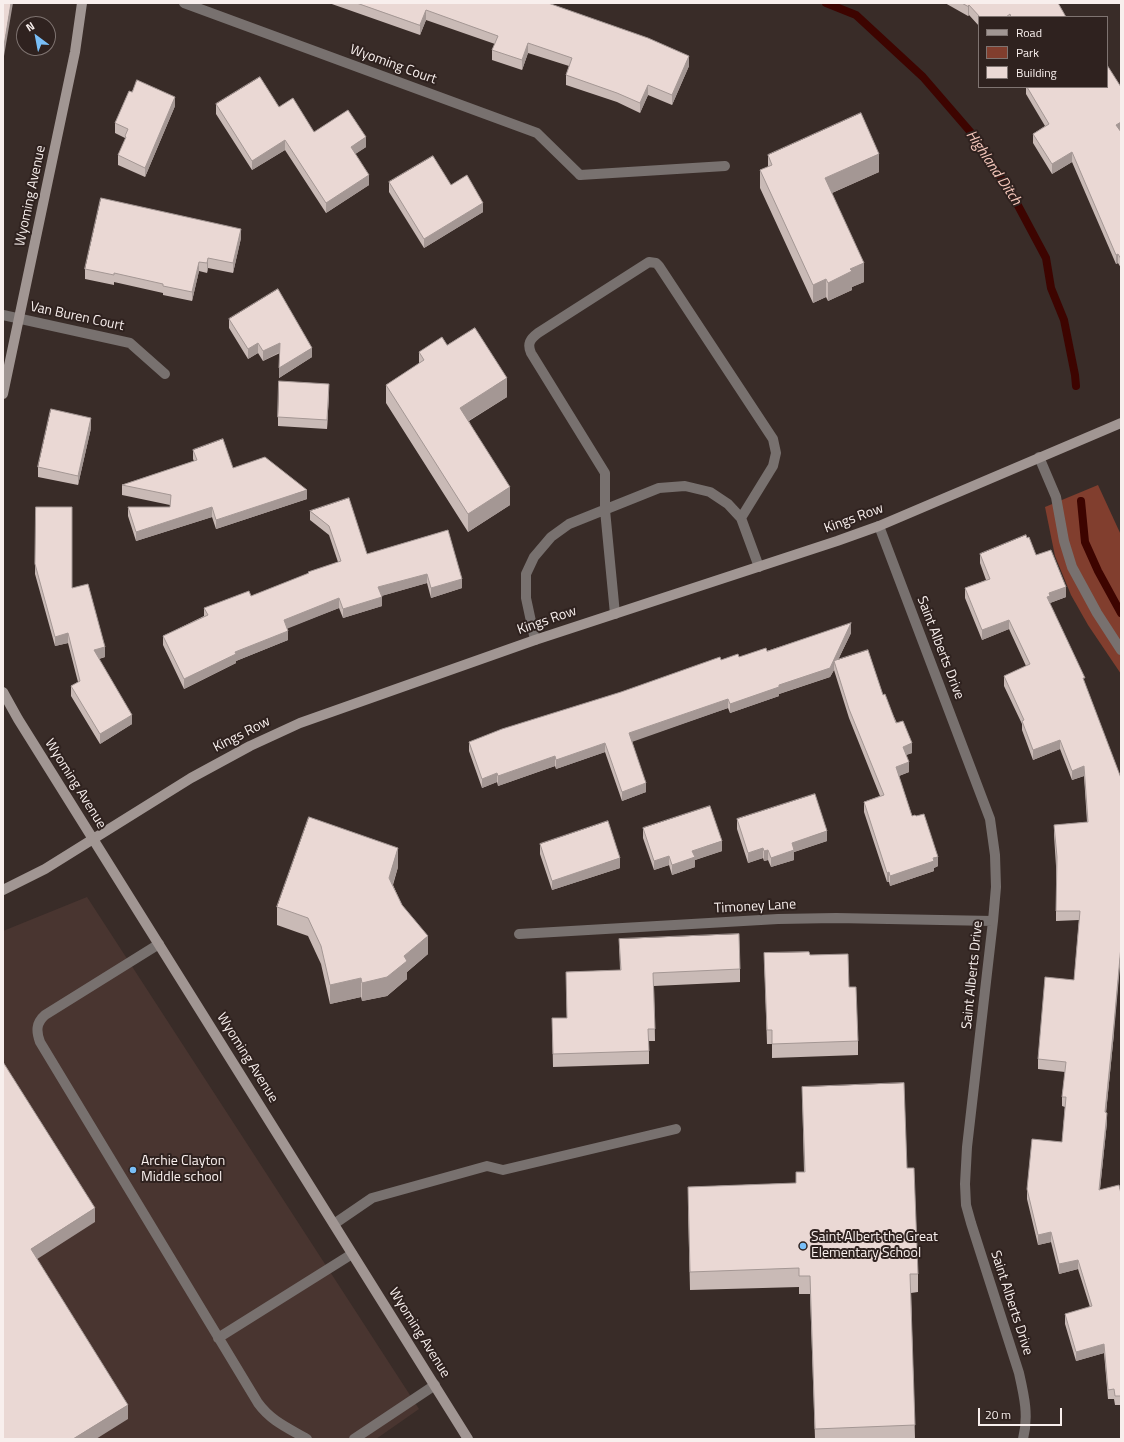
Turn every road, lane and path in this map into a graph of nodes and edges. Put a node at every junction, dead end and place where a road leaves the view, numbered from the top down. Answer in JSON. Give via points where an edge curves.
{"nodes":[{"id":1,"x":82,"y":3,"type":"edge"},
{"id":2,"x":184,"y":3,"type":"edge"},
{"id":3,"x":725,"y":166,"type":"dead end"},
{"id":4,"x":3,"y":315,"type":"edge"},
{"id":5,"x":19,"y":318,"type":"junction"},
{"id":6,"x":165,"y":374,"type":"dead end"},
{"id":7,"x":3,"y":394,"type":"edge"},
{"id":8,"x":1121,"y":423,"type":"edge"},
{"id":9,"x":1039,"y":458,"type":"junction"},
{"id":10,"x":605,"y":510,"type":"junction"},
{"id":11,"x":741,"y":518,"type":"junction"},
{"id":12,"x":879,"y":526,"type":"junction"},
{"id":13,"x":759,"y":567,"type":"junction"},
{"id":14,"x":615,"y":614,"type":"junction"},
{"id":15,"x":535,"y":640,"type":"junction"},
{"id":16,"x":1121,"y":650,"type":"edge"},
{"id":17,"x":3,"y":692,"type":"edge"},
{"id":18,"x":93,"y":838,"type":"junction"},
{"id":19,"x":3,"y":890,"type":"edge"},
{"id":20,"x":993,"y":921,"type":"junction"},
{"id":21,"x":519,"y":934,"type":"dead end"},
{"id":22,"x":159,"y":944,"type":"junction"},
{"id":23,"x":676,"y":1129,"type":"dead end"},
{"id":24,"x":334,"y":1224,"type":"junction"},
{"id":25,"x":352,"y":1254,"type":"junction"},
{"id":26,"x":218,"y":1338,"type":"junction"},
{"id":27,"x":435,"y":1386,"type":"junction"},
{"id":28,"x":306,"y":1439,"type":"edge"},
{"id":29,"x":354,"y":1439,"type":"edge"},
{"id":30,"x":468,"y":1439,"type":"edge"},
{"id":31,"x":1023,"y":1439,"type":"edge"}],
"edges":[{"from":1,"to":5,"type":"street","name":"Wyoming Avenue","via":[[75,52]]},
{"from":2,"to":3,"type":"street","name":"Wyoming Court","via":[[537,133],[580,175]]},
{"from":4,"to":5,"type":"street","name":"Van Buren Court"},
{"from":5,"to":6,"type":"street","name":"Van Buren Court","via":[[130,343]]},
{"from":5,"to":7,"type":"street","name":"Wyoming Avenue"},
{"from":8,"to":9,"type":"street","name":"Kings Row"},
{"from":9,"to":12,"type":"street","name":"Kings Row"},
{"from":9,"to":16,"type":"street","via":[[1056,497],[1064,541],[1072,567]]},
{"from":10,"to":11,"type":"street","via":[[659,488],[685,486],[710,492],[728,504]]},
{"from":10,"to":11,"type":"street","via":[[605,473],[531,354],[529,342],[532,337],[596,295],[645,264],[653,262],[659,266],[773,439],[776,453],[773,466]]},
{"from":10,"to":14,"type":"street"},
{"from":10,"to":15,"type":"street","via":[[569,524],[551,537],[534,557],[526,574],[526,598]]},
{"from":11,"to":13,"type":"street"},
{"from":12,"to":13,"type":"street","name":"Kings Row"},
{"from":12,"to":20,"type":"street","name":"Saint Alberts Drive","via":[[990,819],[996,887]]},
{"from":13,"to":14,"type":"street","name":"Kings Row"},
{"from":14,"to":15,"type":"street","name":"Kings Row"},
{"from":15,"to":18,"type":"street","name":"Kings Row","via":[[300,723],[191,778]]},
{"from":17,"to":18,"type":"street","name":"Wyoming Avenue"},
{"from":18,"to":19,"type":"street","name":"Kings Row"},
{"from":18,"to":22,"type":"street","name":"Wyoming Avenue"},
{"from":20,"to":21,"type":"street","name":"Timoney Lane","via":[[778,919]]},
{"from":20,"to":31,"type":"street","name":"Saint Alberts Drive","via":[[967,1147],[966,1204],[1019,1373],[1025,1398],[1026,1427]]},
{"from":22,"to":24,"type":"street","name":"Wyoming Avenue"},
{"from":22,"to":26,"type":"street","via":[[45,1015],[37,1026],[37,1034]]},
{"from":23,"to":24,"type":"street","via":[[503,1170],[487,1166],[372,1198]]},
{"from":24,"to":25,"type":"street","name":"Wyoming Avenue"},
{"from":25,"to":26,"type":"street"},
{"from":25,"to":27,"type":"street","name":"Wyoming Avenue"},
{"from":26,"to":28,"type":"street","via":[[265,1413]]},
{"from":27,"to":29,"type":"street"},
{"from":27,"to":30,"type":"street","name":"Wyoming Avenue"}]}
